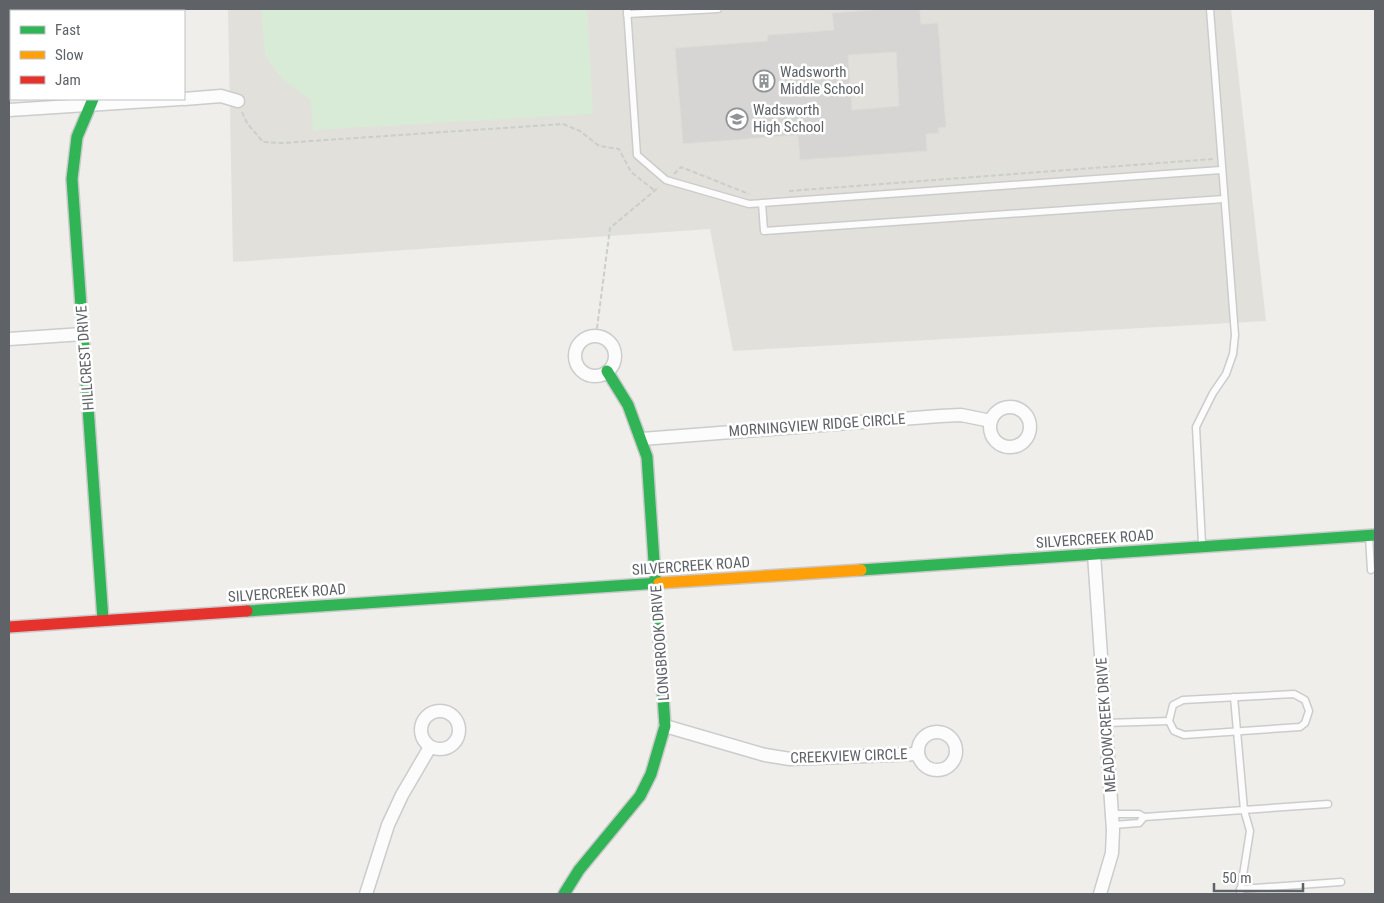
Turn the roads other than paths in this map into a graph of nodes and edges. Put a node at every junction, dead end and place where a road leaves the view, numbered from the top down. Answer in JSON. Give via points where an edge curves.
{"nodes":[{"id":1,"x":718,"y":9,"type":"edge"},
{"id":2,"x":1210,"y":9,"type":"edge"},
{"id":3,"x":627,"y":11,"type":"edge"},
{"id":4,"x":185,"y":98,"type":"edge"},
{"id":5,"x":136,"y":100,"type":"edge"},
{"id":6,"x":92,"y":101,"type":"edge"},
{"id":7,"x":238,"y":101,"type":"road end"},
{"id":8,"x":9,"y":110,"type":"edge"},
{"id":9,"x":1221,"y":170,"type":"junction"},
{"id":10,"x":1224,"y":199,"type":"junction"},
{"id":11,"x":762,"y":203,"type":"junction"},
{"id":12,"x":83,"y":334,"type":"junction"},
{"id":13,"x":9,"y":339,"type":"edge"},
{"id":14,"x":607,"y":371,"type":"dead end"},
{"id":15,"x":991,"y":422,"type":"dead end"},
{"id":16,"x":642,"y":439,"type":"junction"},
{"id":17,"x":1372,"y":536,"type":"edge"},
{"id":18,"x":1202,"y":547,"type":"junction"},
{"id":19,"x":1094,"y":554,"type":"junction"},
{"id":20,"x":1371,"y":570,"type":"dead end"},
{"id":21,"x":656,"y":583,"type":"junction"},
{"id":22,"x":103,"y":620,"type":"junction"},
{"id":23,"x":9,"y":627,"type":"edge"},
{"id":24,"x":1234,"y":698,"type":"junction"},
{"id":25,"x":1168,"y":721,"type":"junction"},
{"id":26,"x":1106,"y":723,"type":"junction"},
{"id":27,"x":665,"y":726,"type":"junction"},
{"id":28,"x":1238,"y":731,"type":"junction"},
{"id":29,"x":430,"y":747,"type":"dead end"},
{"id":30,"x":918,"y":754,"type":"dead end"},
{"id":31,"x":1328,"y":804,"type":"dead end"},
{"id":32,"x":1244,"y":810,"type":"junction"},
{"id":33,"x":1144,"y":818,"type":"junction"},
{"id":34,"x":1113,"y":819,"type":"junction"},
{"id":35,"x":1341,"y":882,"type":"dead end"},
{"id":36,"x":1240,"y":892,"type":"edge"},
{"id":37,"x":366,"y":894,"type":"edge"},
{"id":38,"x":564,"y":894,"type":"edge"},
{"id":39,"x":1100,"y":894,"type":"edge"}],
"edges":[{"from":1,"to":3,"type":"lane"},
{"from":2,"to":9,"type":"lane"},
{"from":3,"to":11,"type":"lane","via":[[636,155],[666,180],[749,204]]},
{"from":4,"to":7,"type":"street","via":[[220,96]]},
{"from":5,"to":6,"type":"street"},
{"from":6,"to":8,"type":"street"},
{"from":6,"to":12,"type":"street","name":"HILLCREST DRIVE","via":[[78,137],[72,179]]},
{"from":9,"to":10,"type":"lane"},
{"from":9,"to":11,"type":"lane"},
{"from":10,"to":11,"type":"lane","via":[[764,231]]},
{"from":10,"to":18,"type":"lane","via":[[1236,335],[1226,374],[1196,427]]},
{"from":12,"to":13,"type":"street"},
{"from":12,"to":22,"type":"street","name":"HILLCREST DRIVE"},
{"from":14,"to":16,"type":"street","name":"LONGBROOK DRIVE","via":[[628,405]]},
{"from":15,"to":16,"type":"street","name":"MORNINGVIEW RIDGE CIRCLE","via":[[961,415],[940,416]]},
{"from":16,"to":21,"type":"street","name":"LONGBROOK DRIVE","via":[[648,465]]},
{"from":17,"to":18,"type":"street","name":"SILVERCREEK ROAD"},
{"from":17,"to":20,"type":"lane"},
{"from":18,"to":19,"type":"street","name":"SILVERCREEK ROAD"},
{"from":19,"to":21,"type":"street","name":"SILVERCREEK ROAD"},
{"from":19,"to":26,"type":"street","name":"MEADOWCREEK DRIVE"},
{"from":21,"to":22,"type":"street","name":"SILVERCREEK ROAD"},
{"from":21,"to":27,"type":"street","name":"LONGBROOK DRIVE"},
{"from":22,"to":23,"type":"street","name":"SILVERCREEK ROAD"},
{"from":24,"to":25,"type":"lane","via":[[1178,702],[1170,710]]},
{"from":24,"to":28,"type":"lane"},
{"from":24,"to":28,"type":"lane","via":[[1294,694],[1305,700],[1309,711],[1300,727]]},
{"from":25,"to":26,"type":"lane"},
{"from":25,"to":28,"type":"lane","via":[[1174,731],[1184,735]]},
{"from":26,"to":34,"type":"street","name":"MEADOWCREEK DRIVE"},
{"from":27,"to":30,"type":"street","name":"CREEKVIEW CIRCLE","via":[[764,755],[790,759]]},
{"from":27,"to":38,"type":"street","name":"LONGBROOK DRIVE","via":[[654,767],[640,796],[579,870]]},
{"from":28,"to":32,"type":"lane"},
{"from":29,"to":37,"type":"street","via":[[388,825]]},
{"from":31,"to":32,"type":"lane"},
{"from":32,"to":33,"type":"lane"},
{"from":32,"to":36,"type":"lane","via":[[1250,831]]},
{"from":33,"to":34,"type":"lane","via":[[1139,814]]},
{"from":33,"to":34,"type":"lane","via":[[1139,823]]},
{"from":34,"to":39,"type":"street","name":"MEADOWCREEK DRIVE","via":[[1112,853]]},
{"from":35,"to":36,"type":"lane"}]}
